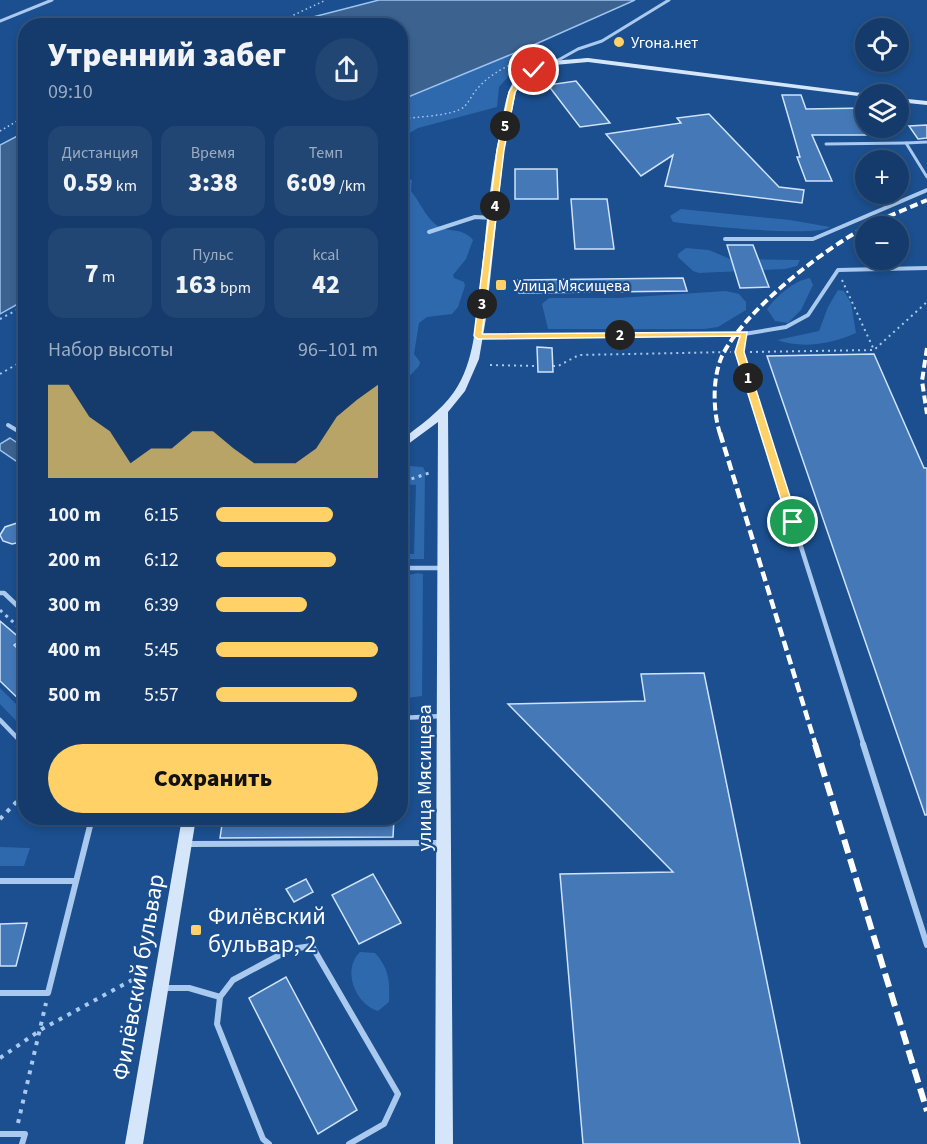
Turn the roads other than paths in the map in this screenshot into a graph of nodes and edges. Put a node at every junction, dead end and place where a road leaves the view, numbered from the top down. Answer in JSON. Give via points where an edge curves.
{"nodes":[{"id":1,"x":52,"y":0,"type":"edge"},
{"id":2,"x":669,"y":0,"type":"edge"},
{"id":3,"x":0,"y":21,"type":"edge"},
{"id":4,"x":553,"y":63,"type":"junction"},
{"id":5,"x":855,"y":94,"type":"edge"},
{"id":6,"x":909,"y":101,"type":"edge"},
{"id":7,"x":927,"y":103,"type":"edge"},
{"id":8,"x":906,"y":142,"type":"junction"},
{"id":9,"x":927,"y":142,"type":"edge"},
{"id":10,"x":826,"y":144,"type":"dead end"},
{"id":11,"x":927,"y":177,"type":"edge"},
{"id":12,"x":927,"y":190,"type":"edge"},
{"id":13,"x":494,"y":218,"type":"junction"},
{"id":14,"x":429,"y":232,"type":"dead end"},
{"id":15,"x":725,"y":239,"type":"dead end"},
{"id":16,"x":927,"y":268,"type":"edge"},
{"id":17,"x":744,"y":334,"type":"junction"},
{"id":18,"x":478,"y":336,"type":"junction"},
{"id":19,"x":443,"y":412,"type":"junction"},
{"id":20,"x":8,"y":425,"type":"dead end"},
{"id":21,"x":18,"y":431,"type":"edge"},
{"id":22,"x":408,"y":440,"type":"edge"},
{"id":23,"x":408,"y":568,"type":"edge"},
{"id":24,"x":442,"y":568,"type":"junction"},
{"id":25,"x":0,"y":593,"type":"edge"},
{"id":26,"x":18,"y":606,"type":"edge"},
{"id":27,"x":443,"y":716,"type":"junction"},
{"id":28,"x":408,"y":718,"type":"edge"},
{"id":29,"x":0,"y":720,"type":"edge"},
{"id":30,"x":18,"y":739,"type":"edge"},
{"id":31,"x":90,"y":825,"type":"edge"},
{"id":32,"x":188,"y":825,"type":"edge"},
{"id":33,"x":444,"y":843,"type":"junction"},
{"id":34,"x":184,"y":844,"type":"junction"},
{"id":35,"x":0,"y":881,"type":"edge"},
{"id":36,"x":75,"y":881,"type":"junction"},
{"id":37,"x":927,"y":945,"type":"edge"},
{"id":38,"x":160,"y":988,"type":"junction"},
{"id":39,"x":0,"y":993,"type":"edge"},
{"id":40,"x":220,"y":997,"type":"junction"},
{"id":41,"x":0,"y":1134,"type":"edge"},
{"id":42,"x":22,"y":1144,"type":"edge"},
{"id":43,"x":134,"y":1144,"type":"edge"},
{"id":44,"x":269,"y":1144,"type":"edge"},
{"id":45,"x":349,"y":1144,"type":"edge"},
{"id":46,"x":444,"y":1144,"type":"edge"}],
"edges":[{"from":1,"to":3,"type":"lane"},
{"from":2,"to":4,"type":"lane","via":[[602,41]]},
{"from":4,"to":5,"type":"street","via":[[601,61]]},
{"from":4,"to":13,"type":"street","via":[[522,77],[512,92],[500,150]]},
{"from":6,"to":7,"type":"street"},
{"from":8,"to":9,"type":"lane"},
{"from":8,"to":10,"type":"lane"},
{"from":8,"to":11,"type":"lane"},
{"from":12,"to":15,"type":"lane","via":[[813,239]]},
{"from":13,"to":14,"type":"lane","via":[[475,217]]},
{"from":13,"to":18,"type":"street"},
{"from":16,"to":17,"type":"lane","via":[[838,270],[808,315],[786,327]]},
{"from":17,"to":18,"type":"lane"},
{"from":17,"to":37,"type":"lane","via":[[740,352]]},
{"from":18,"to":19,"type":"street","via":[[468,376]]},
{"from":19,"to":22,"type":"street"},
{"from":19,"to":24,"type":"street","name":"улица Мясищева"},
{"from":20,"to":21,"type":"lane"},
{"from":23,"to":24,"type":"lane"},
{"from":24,"to":27,"type":"street","name":"улица Мясищева"},
{"from":25,"to":26,"type":"lane"},
{"from":27,"to":28,"type":"lane"},
{"from":27,"to":33,"type":"street","name":"улица Мясищева"},
{"from":29,"to":30,"type":"lane"},
{"from":31,"to":36,"type":"lane"},
{"from":32,"to":34,"type":"street","name":"Филёвский бульвар"},
{"from":33,"to":34,"type":"lane"},
{"from":33,"to":46,"type":"street","name":"улица Мясищева"},
{"from":34,"to":38,"type":"street","name":"Филёвский бульвар"},
{"from":35,"to":36,"type":"lane"},
{"from":36,"to":39,"type":"lane","via":[[48,993]]},
{"from":38,"to":40,"type":"lane","via":[[189,988]]},
{"from":38,"to":43,"type":"street","name":"Филёвский бульвар"},
{"from":40,"to":44,"type":"lane","via":[[218,1024],[263,1139]]},
{"from":40,"to":45,"type":"lane","via":[[233,981],[291,949],[312,946],[398,1094],[384,1124]]},
{"from":41,"to":42,"type":"lane","via":[[25,1134]]}]}
